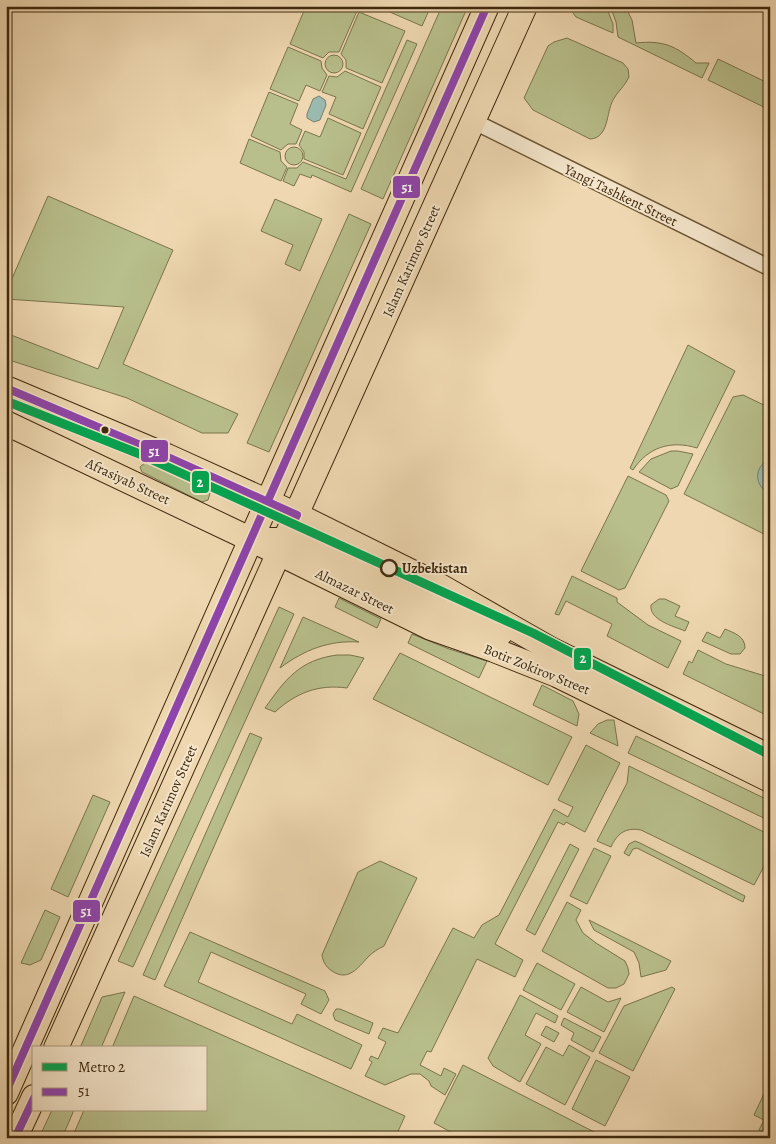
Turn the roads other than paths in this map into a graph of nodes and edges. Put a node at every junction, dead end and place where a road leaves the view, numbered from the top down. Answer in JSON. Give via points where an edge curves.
{"nodes":[{"id":1,"x":486,"y":6,"type":"edge"},
{"id":2,"x":525,"y":6,"type":"edge"},
{"id":3,"x":473,"y":121,"type":"junction"},
{"id":4,"x":770,"y":268,"type":"edge"},
{"id":5,"x":6,"y":388,"type":"edge"},
{"id":6,"x":6,"y":423,"type":"edge"},
{"id":7,"x":267,"y":501,"type":"junction"},
{"id":8,"x":297,"y":515,"type":"junction"},
{"id":9,"x":250,"y":539,"type":"junction"},
{"id":10,"x":282,"y":547,"type":"junction"},
{"id":11,"x":431,"y":628,"type":"joint"},
{"id":12,"x":552,"y":650,"type":"junction"},
{"id":13,"x":641,"y":716,"type":"junction"},
{"id":14,"x":770,"y":757,"type":"edge"},
{"id":15,"x":770,"y":780,"type":"edge"},
{"id":16,"x":770,"y":792,"type":"edge"},
{"id":17,"x":112,"y":853,"type":"junction"},
{"id":18,"x":138,"y":866,"type":"junction"},
{"id":19,"x":57,"y":1046,"type":"edge"},
{"id":20,"x":9,"y":1087,"type":"edge"},
{"id":21,"x":32,"y":1090,"type":"edge"},
{"id":22,"x":32,"y":1101,"type":"edge"},
{"id":23,"x":15,"y":1138,"type":"edge"}],
"edges":[{"from":1,"to":7,"type":"main road"},
{"from":2,"to":3,"type":"main road","name":"Islam Karimov Street"},
{"from":3,"to":4,"type":"street","name":"Yangi Tashkent Street"},
{"from":3,"to":8,"type":"main road","name":"Islam Karimov Street"},
{"from":5,"to":7,"type":"main road"},
{"from":6,"to":9,"type":"main road","name":"Afrasiyab Street"},
{"from":7,"to":8,"type":"main road"},
{"from":7,"to":9,"type":"main road"},
{"from":8,"to":10,"type":"main road"},
{"from":8,"to":12,"type":"main road","via":[[440,586]]},
{"from":9,"to":10,"type":"main road","name":"Afrasiyab Street"},
{"from":9,"to":17,"type":"main road"},
{"from":10,"to":11,"type":"main road","name":"Almazar Street"},
{"from":10,"to":12,"type":"main road","via":[[302,546],[441,612]]},
{"from":10,"to":18,"type":"main road","name":"Islam Karimov Street"},
{"from":11,"to":13,"type":"main road","name":"Botir Zokirov Street","via":[[526,662]]},
{"from":12,"to":14,"type":"main road"},
{"from":13,"to":15,"type":"main road","name":"Botir Zokirov Street"},
{"from":13,"to":16,"type":"street","name":"Botir Zokirov Street","via":[[689,752]]},
{"from":17,"to":18,"type":"main road"},
{"from":17,"to":20,"type":"main road"},
{"from":18,"to":19,"type":"main road","name":"Islam Karimov Street"},
{"from":20,"to":21,"type":"main road"},
{"from":22,"to":23,"type":"main road"}]}
